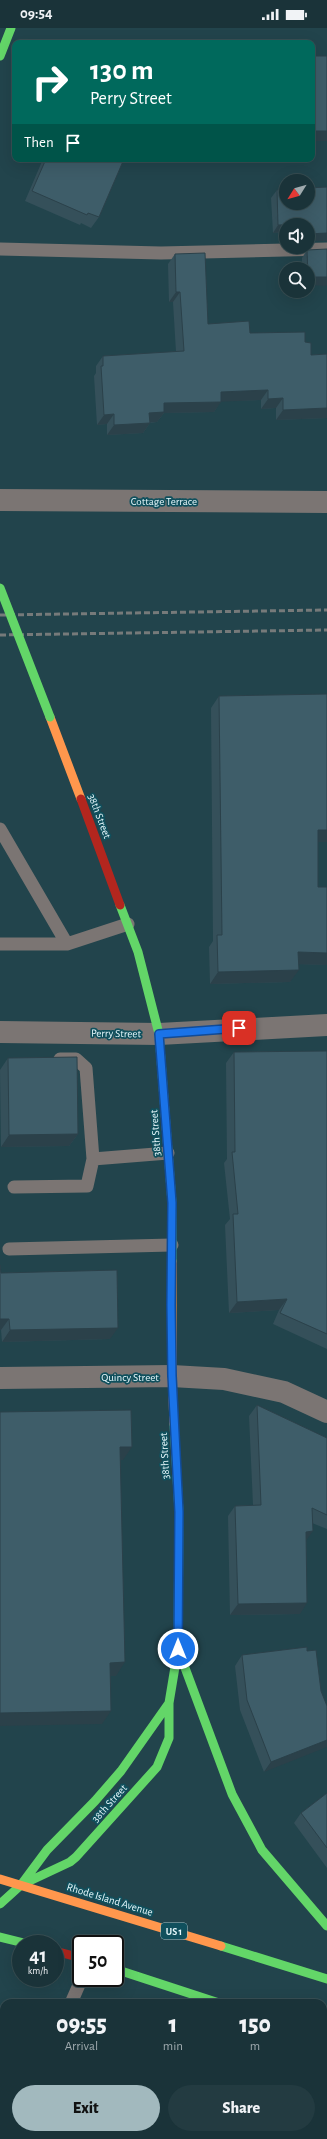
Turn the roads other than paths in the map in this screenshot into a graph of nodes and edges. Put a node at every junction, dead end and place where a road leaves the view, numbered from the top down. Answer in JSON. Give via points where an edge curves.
{"nodes":[{"id":1,"x":11,"y":28,"type":"edge"},
{"id":2,"x":0,"y":56,"type":"edge"},
{"id":3,"x":0,"y":249,"type":"edge"},
{"id":4,"x":327,"y":249,"type":"edge"},
{"id":5,"x":0,"y":500,"type":"edge"},
{"id":6,"x":327,"y":502,"type":"edge"},
{"id":7,"x":0,"y":588,"type":"edge"},
{"id":8,"x":0,"y":829,"type":"edge"},
{"id":9,"x":128,"y":924,"type":"junction"},
{"id":10,"x":0,"y":944,"type":"edge"},
{"id":11,"x":67,"y":944,"type":"junction"},
{"id":12,"x":327,"y":1025,"type":"edge"},
{"id":13,"x":0,"y":1032,"type":"edge"},
{"id":14,"x":159,"y":1034,"type":"junction"},
{"id":15,"x":48,"y":1060,"type":"edge"},
{"id":16,"x":168,"y":1153,"type":"junction"},
{"id":17,"x":93,"y":1159,"type":"junction"},
{"id":18,"x":14,"y":1187,"type":"dead end"},
{"id":19,"x":172,"y":1244,"type":"junction"},
{"id":20,"x":9,"y":1249,"type":"dead end"},
{"id":21,"x":172,"y":1376,"type":"junction"},
{"id":22,"x":0,"y":1378,"type":"edge"},
{"id":23,"x":327,"y":1412,"type":"edge"},
{"id":24,"x":178,"y":1649,"type":"junction"},
{"id":25,"x":169,"y":1704,"type":"junction"},
{"id":26,"x":0,"y":1879,"type":"edge"},
{"id":27,"x":21,"y":1885,"type":"junction"},
{"id":28,"x":0,"y":1904,"type":"edge"},
{"id":29,"x":327,"y":1926,"type":"edge"},
{"id":30,"x":0,"y":1937,"type":"edge"},
{"id":31,"x":12,"y":1940,"type":"edge"},
{"id":32,"x":124,"y":1972,"type":"edge"},
{"id":33,"x":327,"y":1979,"type":"edge"},
{"id":34,"x":78,"y":1987,"type":"edge"},
{"id":35,"x":72,"y":1999,"type":"edge"},
{"id":36,"x":207,"y":1999,"type":"edge"}],
"edges":[{"from":1,"to":2,"type":"main road"},
{"from":3,"to":4,"type":"lane","via":[[161,253]]},
{"from":5,"to":6,"type":"street","name":"Cottage Terrace"},
{"from":7,"to":9,"type":"main road","name":"38th Street","bridge":true},
{"from":8,"to":11,"type":"lane"},
{"from":9,"to":11,"type":"lane"},
{"from":9,"to":14,"type":"main road","name":"38th Street","via":[[138,952]]},
{"from":10,"to":11,"type":"lane"},
{"from":12,"to":14,"type":"street","name":"Perry Street"},
{"from":13,"to":14,"type":"street","name":"Perry Street"},
{"from":14,"to":16,"type":"main road","name":"38th Street"},
{"from":15,"to":17,"type":"lane","via":[[76,1059],[86,1068]]},
{"from":16,"to":17,"type":"lane"},
{"from":16,"to":19,"type":"main road","name":"38th Street"},
{"from":17,"to":18,"type":"lane","via":[[87,1186]]},
{"from":19,"to":20,"type":"lane"},
{"from":19,"to":21,"type":"main road","name":"38th Street"},
{"from":21,"to":22,"type":"street","name":"Quincy Street"},
{"from":21,"to":23,"type":"street","name":"Quincy Street","via":[[224,1379],[284,1392]]},
{"from":21,"to":24,"type":"main road","name":"38th Street","via":[[179,1512]]},
{"from":24,"to":25,"type":"main road","name":"38th Street"},
{"from":24,"to":29,"type":"main road","via":[[232,1794],[262,1850]]},
{"from":25,"to":27,"type":"main road","name":"38th Street","via":[[120,1772],[47,1850]]},
{"from":25,"to":27,"type":"main road","name":"38th Street","via":[[169,1738],[157,1767],[76,1857]]},
{"from":26,"to":27,"type":"main road","name":"Rhode Island Avenue","number":"US 1"},
{"from":27,"to":28,"type":"main road","name":"38th Street"},
{"from":27,"to":33,"type":"main road","name":"Rhode Island Avenue","number":"US 1"},
{"from":30,"to":31,"type":"main road"},
{"from":32,"to":36,"type":"main road"},
{"from":34,"to":35,"type":"lane"}]}
